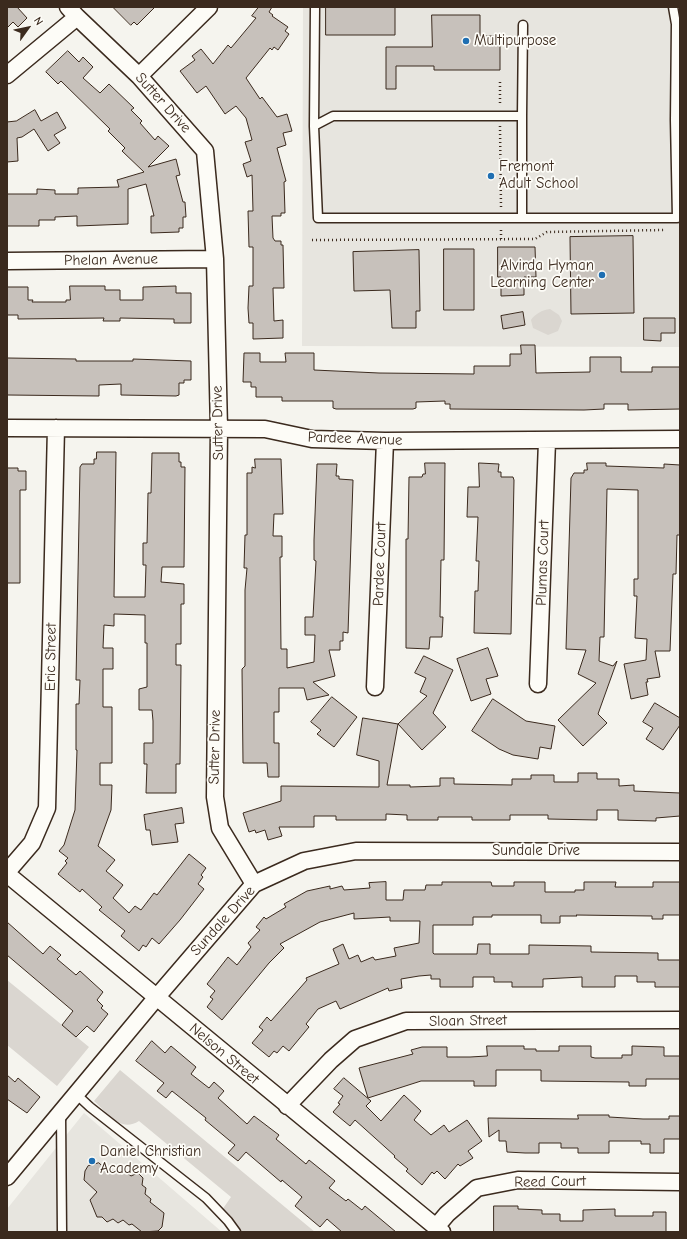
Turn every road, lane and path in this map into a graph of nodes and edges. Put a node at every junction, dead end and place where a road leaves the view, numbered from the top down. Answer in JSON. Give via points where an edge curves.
{"nodes":[{"id":1,"x":209,"y":7,"type":"edge"},
{"id":2,"x":315,"y":7,"type":"edge"},
{"id":3,"x":673,"y":7,"type":"edge"},
{"id":4,"x":72,"y":12,"type":"edge"},
{"id":5,"x":523,"y":25,"type":"dead end"},
{"id":6,"x":7,"y":75,"type":"edge"},
{"id":7,"x":139,"y":76,"type":"junction"},
{"id":8,"x":500,"y":82,"type":"dead end"},
{"id":9,"x":500,"y":116,"type":"junction"},
{"id":10,"x":522,"y":116,"type":"junction"},
{"id":11,"x":314,"y":126,"type":"junction"},
{"id":12,"x":522,"y":218,"type":"junction"},
{"id":13,"x":501,"y":219,"type":"junction"},
{"id":14,"x":666,"y":230,"type":"dead end"},
{"id":15,"x":500,"y":239,"type":"junction"},
{"id":16,"x":312,"y":240,"type":"dead end"},
{"id":17,"x":215,"y":259,"type":"junction"},
{"id":18,"x":7,"y":261,"type":"edge"},
{"id":19,"x":7,"y":428,"type":"edge"},
{"id":20,"x":56,"y":428,"type":"junction"},
{"id":21,"x":219,"y":429,"type":"junction"},
{"id":22,"x":680,"y":439,"type":"edge"},
{"id":23,"x":386,"y":441,"type":"junction"},
{"id":24,"x":547,"y":441,"type":"junction"},
{"id":25,"x":538,"y":684,"type":"dead end"},
{"id":26,"x":375,"y":687,"type":"dead end"},
{"id":27,"x":680,"y":852,"type":"edge"},
{"id":28,"x":7,"y":873,"type":"edge"},
{"id":29,"x":254,"y":884,"type":"junction"},
{"id":30,"x":156,"y":998,"type":"junction"},
{"id":31,"x":680,"y":1020,"type":"edge"},
{"id":32,"x":76,"y":1094,"type":"junction"},
{"id":33,"x":287,"y":1106,"type":"junction"},
{"id":34,"x":61,"y":1112,"type":"junction"},
{"id":35,"x":12,"y":1160,"type":"edge"},
{"id":36,"x":7,"y":1177,"type":"edge"},
{"id":37,"x":680,"y":1182,"type":"edge"},
{"id":38,"x":439,"y":1230,"type":"edge"},
{"id":39,"x":62,"y":1232,"type":"edge"},
{"id":40,"x":236,"y":1232,"type":"edge"}],
"edges":[{"from":1,"to":7,"type":"street"},
{"from":2,"to":11,"type":"lane"},
{"from":3,"to":12,"type":"lane","via":[[676,24],[677,218]]},
{"from":4,"to":6,"type":"street"},
{"from":4,"to":7,"type":"street","name":"Sutter Drive"},
{"from":5,"to":10,"type":"lane"},
{"from":7,"to":17,"type":"street","name":"Sutter Drive","via":[[205,151]]},
{"from":8,"to":9,"type":"path"},
{"from":9,"to":10,"type":"lane"},
{"from":9,"to":11,"type":"lane","via":[[333,116]]},
{"from":9,"to":13,"type":"path"},
{"from":10,"to":12,"type":"lane"},
{"from":11,"to":13,"type":"lane","via":[[318,218]]},
{"from":12,"to":13,"type":"lane"},
{"from":13,"to":15,"type":"path"},
{"from":14,"to":15,"type":"path","via":[[547,232],[535,239]]},
{"from":15,"to":16,"type":"path"},
{"from":17,"to":18,"type":"street","name":"Phelan Avenue"},
{"from":17,"to":21,"type":"street","name":"Sutter Drive"},
{"from":19,"to":20,"type":"street","name":"Pardee Avenue"},
{"from":20,"to":21,"type":"street","name":"Pardee Avenue"},
{"from":20,"to":28,"type":"street","name":"Eric Street","via":[[47,808],[32,842]]},
{"from":21,"to":23,"type":"street","name":"Pardee Avenue","via":[[265,429],[312,439]]},
{"from":21,"to":29,"type":"street","name":"Sutter Drive","via":[[215,797],[220,828]]},
{"from":22,"to":24,"type":"street","name":"Pardee Avenue"},
{"from":23,"to":24,"type":"street","name":"Pardee Avenue"},
{"from":23,"to":26,"type":"street","name":"Pardee Court"},
{"from":24,"to":25,"type":"street","name":"Plumas Court"},
{"from":27,"to":29,"type":"street","name":"Sundale Drive","via":[[356,851],[304,861]]},
{"from":28,"to":30,"type":"street","name":"Nelson Street"},
{"from":29,"to":30,"type":"street","name":"Sundale Drive"},
{"from":30,"to":32,"type":"street","name":"Sundale Drive"},
{"from":30,"to":33,"type":"street","name":"Nelson Street"},
{"from":31,"to":33,"type":"street","name":"Sloan Street","via":[[406,1021],[355,1039]]},
{"from":32,"to":34,"type":"street","name":"Sundale Drive"},
{"from":32,"to":40,"type":"lane","via":[[206,1198]]},
{"from":33,"to":38,"type":"street","name":"Nelson Street"},
{"from":34,"to":35,"type":"street","name":"Sundale Drive"},
{"from":34,"to":39,"type":"lane"},
{"from":35,"to":36,"type":"street","name":"Sundale Drive"},
{"from":37,"to":38,"type":"street","name":"Reed Court","via":[[518,1180],[477,1188],[447,1214]]}]}
